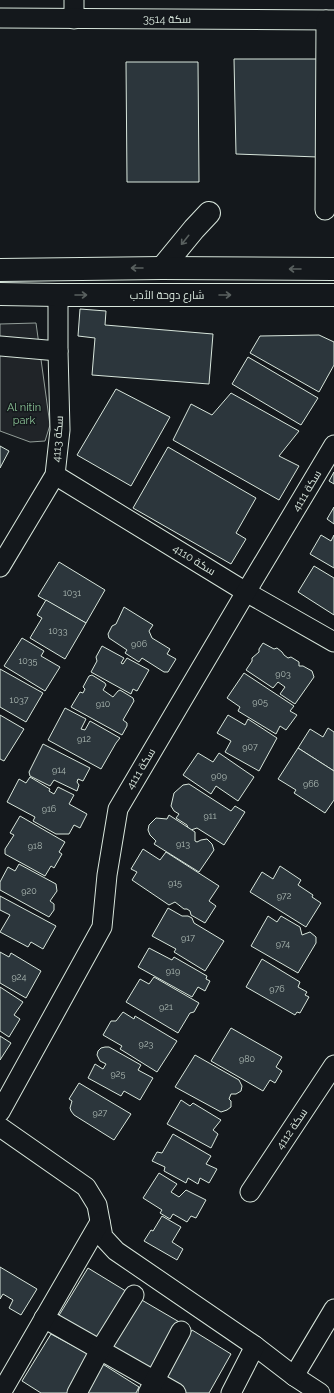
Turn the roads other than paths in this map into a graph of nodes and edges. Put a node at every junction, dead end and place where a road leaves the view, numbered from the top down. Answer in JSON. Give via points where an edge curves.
{"nodes":[{"id":1,"x":74,"y":0,"type":"edge"},
{"id":2,"x":0,"y":18,"type":"edge"},
{"id":3,"x":74,"y":19,"type":"junction"},
{"id":4,"x":330,"y":20,"type":"edge"},
{"id":5,"x":325,"y":210,"type":"dead end"},
{"id":6,"x":209,"y":213,"type":"dead end"},
{"id":7,"x":162,"y":268,"type":"junction"},
{"id":8,"x":334,"y":269,"type":"edge"},
{"id":9,"x":0,"y":270,"type":"edge"},
{"id":10,"x":0,"y":294,"type":"edge"},
{"id":11,"x":58,"y":295,"type":"junction"},
{"id":12,"x":334,"y":296,"type":"edge"},
{"id":13,"x":0,"y":346,"type":"edge"},
{"id":14,"x":58,"y":351,"type":"junction"},
{"id":15,"x":334,"y":445,"type":"edge"},
{"id":16,"x":55,"y":475,"type":"junction"},
{"id":17,"x":0,"y":567,"type":"edge"},
{"id":18,"x":246,"y":592,"type":"junction"},
{"id":19,"x":334,"y":642,"type":"edge"},
{"id":20,"x":334,"y":1065,"type":"edge"},
{"id":21,"x":0,"y":1112,"type":"edge"},
{"id":22,"x":0,"y":1127,"type":"edge"},
{"id":23,"x":250,"y":1192,"type":"dead end"},
{"id":24,"x":100,"y":1222,"type":"junction"},
{"id":25,"x":134,"y":1295,"type":"dead end"},
{"id":26,"x":334,"y":1308,"type":"edge"},
{"id":27,"x":44,"y":1318,"type":"junction"},
{"id":28,"x":181,"y":1331,"type":"dead end"},
{"id":29,"x":256,"y":1346,"type":"junction"},
{"id":30,"x":100,"y":1350,"type":"junction"},
{"id":31,"x":294,"y":1376,"type":"junction"},
{"id":32,"x":152,"y":1387,"type":"edge"},
{"id":33,"x":1,"y":1393,"type":"edge"},
{"id":34,"x":77,"y":1393,"type":"edge"},
{"id":35,"x":176,"y":1393,"type":"edge"},
{"id":36,"x":231,"y":1393,"type":"edge"},
{"id":37,"x":320,"y":1393,"type":"edge"}],
"edges":[{"from":1,"to":3,"type":"street"},
{"from":2,"to":3,"type":"street","name":"سكة 3514"},
{"from":3,"to":4,"type":"street","name":"سكة 3514"},
{"from":4,"to":5,"type":"street"},
{"from":6,"to":7,"type":"main road","one_way":true},
{"from":8,"to":7,"type":"main road","one_way":true},
{"from":7,"to":9,"type":"main road","one_way":true},
{"from":10,"to":11,"type":"main road","name":"شارع دوحة الأدب"},
{"from":11,"to":12,"type":"main road","name":"شارع دوحة الأدب","one_way":true},
{"from":11,"to":14,"type":"street","name":"سكة 4113"},
{"from":13,"to":14,"type":"street"},
{"from":14,"to":16,"type":"street","name":"سكة 4113","via":[[60,430]]},
{"from":15,"to":18,"type":"street","name":"سكة 4111"},
{"from":16,"to":17,"type":"street","name":"سكة 4113"},
{"from":16,"to":18,"type":"street","name":"سكة 4110"},
{"from":18,"to":19,"type":"street","name":"سكة 4110"},
{"from":18,"to":21,"type":"street","name":"سكة 4111","via":[[118,809],[106,875],[102,927]]},
{"from":20,"to":23,"type":"street","name":"سكة 4112"},
{"from":22,"to":24,"type":"street","via":[[86,1187],[97,1205]]},
{"from":24,"to":27,"type":"street"},
{"from":24,"to":29,"type":"street","via":[[103,1237],[116,1251]]},
{"from":25,"to":30,"type":"street"},
{"from":26,"to":31,"type":"street"},
{"from":27,"to":30,"type":"street"},
{"from":27,"to":33,"type":"street"},
{"from":28,"to":32,"type":"street"},
{"from":29,"to":31,"type":"street"},
{"from":29,"to":36,"type":"street"},
{"from":30,"to":32,"type":"street"},
{"from":30,"to":34,"type":"street"},
{"from":31,"to":37,"type":"street"},
{"from":32,"to":35,"type":"street"}]}
